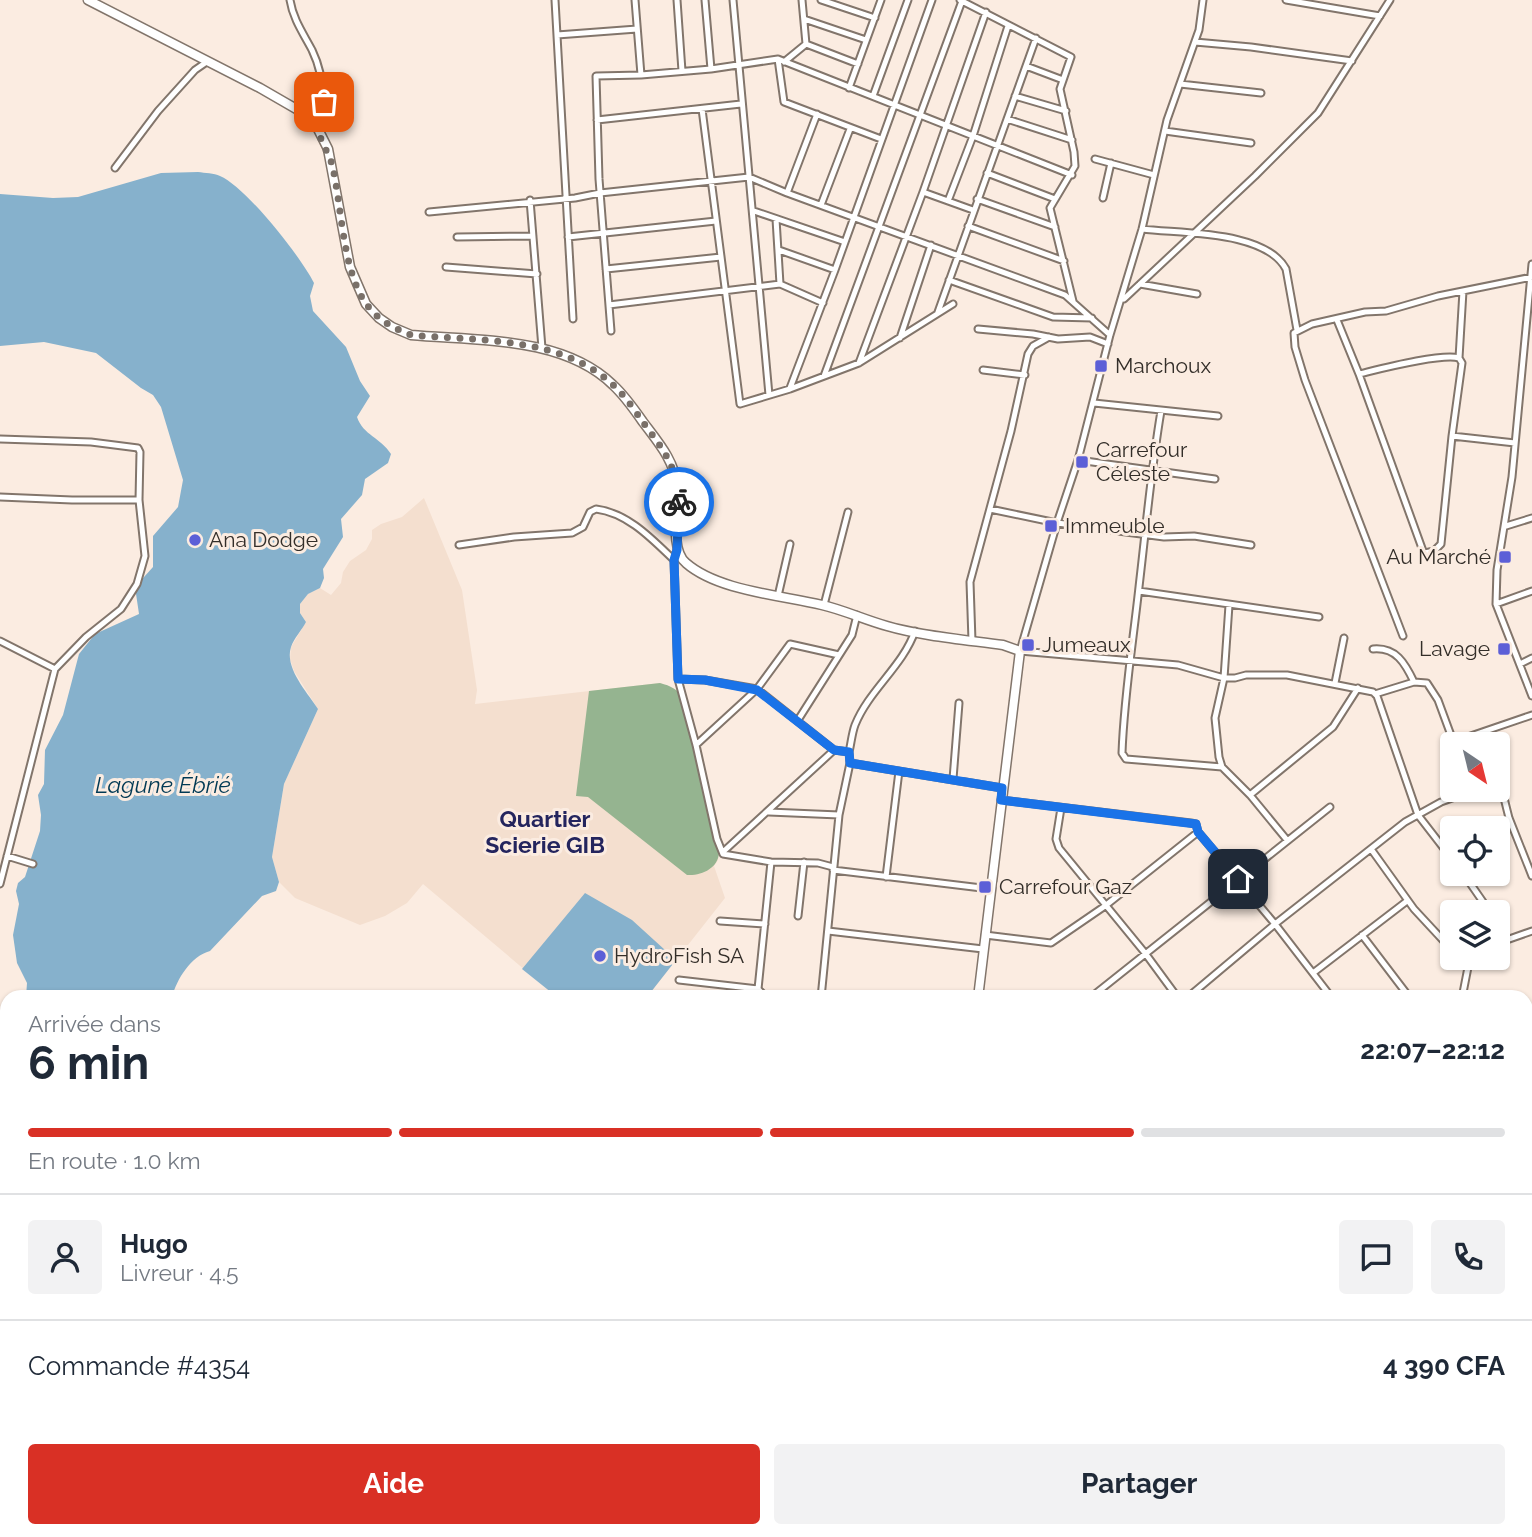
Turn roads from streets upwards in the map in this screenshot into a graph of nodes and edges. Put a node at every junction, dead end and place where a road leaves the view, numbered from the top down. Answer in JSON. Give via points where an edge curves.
{"nodes":[{"id":1,"x":88,"y":0,"type":"edge"},
{"id":2,"x":290,"y":0,"type":"edge"},
{"id":3,"x":555,"y":0,"type":"edge"},
{"id":4,"x":635,"y":0,"type":"edge"},
{"id":5,"x":677,"y":0,"type":"edge"},
{"id":6,"x":705,"y":0,"type":"edge"},
{"id":7,"x":733,"y":0,"type":"edge"},
{"id":8,"x":802,"y":0,"type":"edge"},
{"id":9,"x":821,"y":0,"type":"edge"},
{"id":10,"x":881,"y":0,"type":"edge"},
{"id":11,"x":908,"y":0,"type":"edge"},
{"id":12,"x":932,"y":0,"type":"edge"},
{"id":13,"x":1203,"y":0,"type":"edge"},
{"id":14,"x":1286,"y":0,"type":"edge"},
{"id":15,"x":1390,"y":0,"type":"edge"},
{"id":16,"x":961,"y":1,"type":"edge"},
{"id":17,"x":986,"y":12,"type":"junction"},
{"id":18,"x":1380,"y":16,"type":"junction"},
{"id":19,"x":874,"y":18,"type":"junction"},
{"id":20,"x":804,"y":19,"type":"junction"},
{"id":21,"x":1009,"y":26,"type":"junction"},
{"id":22,"x":637,"y":29,"type":"junction"},
{"id":23,"x":557,"y":35,"type":"junction"},
{"id":24,"x":1036,"y":38,"type":"junction"},
{"id":25,"x":866,"y":40,"type":"junction"},
{"id":26,"x":1195,"y":42,"type":"junction"},
{"id":27,"x":806,"y":44,"type":"junction"},
{"id":28,"x":781,"y":60,"type":"junction"},
{"id":29,"x":208,"y":61,"type":"junction"},
{"id":30,"x":1352,"y":61,"type":"junction"},
{"id":31,"x":858,"y":64,"type":"junction"},
{"id":32,"x":739,"y":66,"type":"junction"},
{"id":33,"x":1026,"y":66,"type":"junction"},
{"id":34,"x":711,"y":69,"type":"junction"},
{"id":35,"x":682,"y":71,"type":"junction"},
{"id":36,"x":641,"y":75,"type":"junction"},
{"id":37,"x":1063,"y":80,"type":"junction"},
{"id":38,"x":1180,"y":84,"type":"junction"},
{"id":39,"x":849,"y":88,"type":"junction"},
{"id":40,"x":1261,"y":93,"type":"dead end"},
{"id":41,"x":873,"y":96,"type":"junction"},
{"id":42,"x":1014,"y":96,"type":"junction"},
{"id":43,"x":894,"y":103,"type":"junction"},
{"id":44,"x":741,"y":104,"type":"junction"},
{"id":45,"x":702,"y":109,"type":"junction"},
{"id":46,"x":1066,"y":111,"type":"junction"},
{"id":47,"x":817,"y":114,"type":"junction"},
{"id":48,"x":920,"y":116,"type":"junction"},
{"id":49,"x":1007,"y":119,"type":"junction"},
{"id":50,"x":597,"y":120,"type":"junction"},
{"id":51,"x":947,"y":125,"type":"junction"},
{"id":52,"x":850,"y":128,"type":"junction"},
{"id":53,"x":318,"y":129,"type":"junction"},
{"id":54,"x":1165,"y":131,"type":"junction"},
{"id":55,"x":973,"y":136,"type":"junction"},
{"id":56,"x":881,"y":139,"type":"junction"},
{"id":57,"x":1072,"y":140,"type":"junction"},
{"id":58,"x":1251,"y":143,"type":"dead end"},
{"id":59,"x":998,"y":146,"type":"junction"},
{"id":60,"x":1095,"y":159,"type":"dead end"},
{"id":61,"x":1111,"y":163,"type":"junction"},
{"id":62,"x":115,"y":168,"type":"dead end"},
{"id":63,"x":987,"y":173,"type":"junction"},
{"id":64,"x":1072,"y":175,"type":"junction"},
{"id":65,"x":1154,"y":175,"type":"junction"},
{"id":66,"x":749,"y":177,"type":"junction"},
{"id":67,"x":711,"y":181,"type":"junction"},
{"id":68,"x":923,"y":192,"type":"junction"},
{"id":69,"x":600,"y":193,"type":"junction"},
{"id":70,"x":787,"y":193,"type":"junction"},
{"id":71,"x":1103,"y":198,"type":"dead end"},
{"id":72,"x":566,"y":199,"type":"junction"},
{"id":73,"x":977,"y":199,"type":"junction"},
{"id":74,"x":1055,"y":199,"type":"junction"},
{"id":75,"x":530,"y":201,"type":"junction"},
{"id":76,"x":948,"y":201,"type":"junction"},
{"id":77,"x":821,"y":205,"type":"junction"},
{"id":78,"x":973,"y":210,"type":"junction"},
{"id":79,"x":754,"y":211,"type":"junction"},
{"id":80,"x":429,"y":212,"type":"dead end"},
{"id":81,"x":854,"y":218,"type":"junction"},
{"id":82,"x":776,"y":219,"type":"junction"},
{"id":83,"x":716,"y":221,"type":"junction"},
{"id":84,"x":968,"y":226,"type":"junction"},
{"id":85,"x":880,"y":227,"type":"junction"},
{"id":86,"x":1055,"y":227,"type":"junction"},
{"id":87,"x":1142,"y":229,"type":"junction"},
{"id":88,"x":604,"y":233,"type":"junction"},
{"id":89,"x":1194,"y":235,"type":"junction"},
{"id":90,"x":533,"y":236,"type":"junction"},
{"id":91,"x":906,"y":236,"type":"junction"},
{"id":92,"x":457,"y":237,"type":"dead end"},
{"id":93,"x":568,"y":237,"type":"junction"},
{"id":94,"x":845,"y":242,"type":"junction"},
{"id":95,"x":931,"y":245,"type":"junction"},
{"id":96,"x":779,"y":250,"type":"junction"},
{"id":97,"x":957,"y":255,"type":"junction"},
{"id":98,"x":721,"y":257,"type":"junction"},
{"id":99,"x":1064,"y":261,"type":"junction"},
{"id":100,"x":1532,"y":264,"type":"edge"},
{"id":101,"x":446,"y":267,"type":"dead end"},
{"id":102,"x":606,"y":269,"type":"junction"},
{"id":103,"x":835,"y":270,"type":"junction"},
{"id":104,"x":537,"y":274,"type":"junction"},
{"id":105,"x":1531,"y":277,"type":"edge"},
{"id":106,"x":949,"y":280,"type":"junction"},
{"id":107,"x":780,"y":284,"type":"junction"},
{"id":108,"x":1140,"y":284,"type":"junction"},
{"id":109,"x":758,"y":285,"type":"junction"},
{"id":110,"x":726,"y":291,"type":"junction"},
{"id":111,"x":1463,"y":291,"type":"junction"},
{"id":112,"x":1197,"y":294,"type":"dead end"},
{"id":113,"x":1073,"y":301,"type":"junction"},
{"id":114,"x":1121,"y":301,"type":"junction"},
{"id":115,"x":823,"y":303,"type":"junction"},
{"id":116,"x":953,"y":304,"type":"dead end"},
{"id":117,"x":609,"y":305,"type":"junction"},
{"id":118,"x":937,"y":314,"type":"junction"},
{"id":119,"x":1092,"y":318,"type":"junction"},
{"id":120,"x":573,"y":319,"type":"dead end"},
{"id":121,"x":1337,"y":320,"type":"junction"},
{"id":122,"x":978,"y":330,"type":"dead end"},
{"id":123,"x":1297,"y":330,"type":"junction"},
{"id":124,"x":611,"y":331,"type":"dead end"},
{"id":125,"x":1110,"y":335,"type":"junction"},
{"id":126,"x":1049,"y":337,"type":"junction"},
{"id":127,"x":900,"y":338,"type":"junction"},
{"id":128,"x":1108,"y":344,"type":"junction"},
{"id":129,"x":542,"y":348,"type":"junction"},
{"id":130,"x":1459,"y":358,"type":"junction"},
{"id":131,"x":859,"y":363,"type":"junction"},
{"id":132,"x":983,"y":370,"type":"dead end"},
{"id":133,"x":1359,"y":374,"type":"junction"},
{"id":134,"x":1025,"y":375,"type":"junction"},
{"id":135,"x":824,"y":377,"type":"junction"},
{"id":136,"x":790,"y":389,"type":"junction"},
{"id":137,"x":769,"y":395,"type":"junction"},
{"id":138,"x":1094,"y":402,"type":"junction"},
{"id":139,"x":1161,"y":411,"type":"junction"},
{"id":140,"x":1218,"y":416,"type":"dead end"},
{"id":141,"x":1452,"y":436,"type":"junction"},
{"id":142,"x":0,"y":439,"type":"edge"},
{"id":143,"x":1516,"y":443,"type":"junction"},
{"id":144,"x":1078,"y":460,"type":"junction"},
{"id":145,"x":1150,"y":471,"type":"junction"},
{"id":146,"x":1216,"y":479,"type":"dead end"},
{"id":147,"x":0,"y":497,"type":"edge"},
{"id":148,"x":139,"y":500,"type":"junction"},
{"id":149,"x":990,"y":509,"type":"junction"},
{"id":150,"x":848,"y":512,"type":"dead end"},
{"id":151,"x":1532,"y":518,"type":"edge"},
{"id":152,"x":1056,"y":523,"type":"junction"},
{"id":153,"x":1506,"y":526,"type":"junction"},
{"id":154,"x":1145,"y":533,"type":"junction"},
{"id":155,"x":790,"y":544,"type":"dead end"},
{"id":156,"x":459,"y":545,"type":"dead end"},
{"id":157,"x":1251,"y":545,"type":"dead end"},
{"id":158,"x":677,"y":550,"type":"junction"},
{"id":159,"x":674,"y":560,"type":"junction"},
{"id":160,"x":1532,"y":590,"type":"edge"},
{"id":161,"x":1139,"y":591,"type":"junction"},
{"id":162,"x":778,"y":596,"type":"junction"},
{"id":163,"x":1496,"y":604,"type":"junction"},
{"id":164,"x":824,"y":605,"type":"junction"},
{"id":165,"x":1229,"y":605,"type":"junction"},
{"id":166,"x":857,"y":615,"type":"junction"},
{"id":167,"x":1320,"y":617,"type":"dead end"},
{"id":168,"x":915,"y":631,"type":"junction"},
{"id":169,"x":1403,"y":636,"type":"dead end"},
{"id":170,"x":1344,"y":638,"type":"dead end"},
{"id":171,"x":0,"y":641,"type":"edge"},
{"id":172,"x":972,"y":641,"type":"junction"},
{"id":173,"x":1373,"y":649,"type":"dead end"},
{"id":174,"x":1020,"y":651,"type":"junction"},
{"id":175,"x":839,"y":655,"type":"junction"},
{"id":176,"x":1532,"y":658,"type":"edge"},
{"id":177,"x":1129,"y":662,"type":"junction"},
{"id":178,"x":1520,"y":664,"type":"junction"},
{"id":179,"x":55,"y":669,"type":"junction"},
{"id":180,"x":1224,"y":678,"type":"junction"},
{"id":181,"x":678,"y":679,"type":"junction"},
{"id":182,"x":1335,"y":682,"type":"junction"},
{"id":183,"x":1414,"y":682,"type":"junction"},
{"id":184,"x":1358,"y":688,"type":"junction"},
{"id":185,"x":757,"y":690,"type":"junction"},
{"id":186,"x":1375,"y":694,"type":"junction"},
{"id":187,"x":1532,"y":696,"type":"edge"},
{"id":188,"x":958,"y":703,"type":"dead end"},
{"id":189,"x":1532,"y":715,"type":"edge"},
{"id":190,"x":798,"y":720,"type":"junction"},
{"id":191,"x":1450,"y":732,"type":"edge"},
{"id":192,"x":1486,"y":732,"type":"edge"},
{"id":193,"x":696,"y":745,"type":"junction"},
{"id":194,"x":834,"y":750,"type":"junction"},
{"id":195,"x":849,"y":752,"type":"junction"},
{"id":196,"x":850,"y":763,"type":"junction"},
{"id":197,"x":1223,"y":767,"type":"junction"},
{"id":198,"x":899,"y":771,"type":"junction"},
{"id":199,"x":953,"y":779,"type":"junction"},
{"id":200,"x":1002,"y":788,"type":"junction"},
{"id":201,"x":1250,"y":795,"type":"junction"},
{"id":202,"x":1001,"y":800,"type":"junction"},
{"id":203,"x":1441,"y":802,"type":"edge"},
{"id":204,"x":1505,"y":802,"type":"edge"},
{"id":205,"x":1331,"y":807,"type":"dead end"},
{"id":206,"x":1061,"y":808,"type":"junction"},
{"id":207,"x":768,"y":812,"type":"junction"},
{"id":208,"x":839,"y":815,"type":"junction"},
{"id":209,"x":1418,"y":815,"type":"junction"},
{"id":210,"x":1198,"y":832,"type":"junction"},
{"id":211,"x":1287,"y":840,"type":"junction"},
{"id":212,"x":1440,"y":843,"type":"edge"},
{"id":213,"x":1371,"y":849,"type":"junction"},
{"id":214,"x":724,"y":851,"type":"junction"},
{"id":215,"x":4,"y":859,"type":"edge"},
{"id":216,"x":771,"y":862,"type":"junction"},
{"id":217,"x":804,"y":862,"type":"junction"},
{"id":218,"x":33,"y":864,"type":"dead end"},
{"id":219,"x":833,"y":869,"type":"junction"},
{"id":220,"x":1532,"y":876,"type":"edge"},
{"id":221,"x":886,"y":877,"type":"junction"},
{"id":222,"x":1238,"y":879,"type":"junction"},
{"id":223,"x":0,"y":884,"type":"edge"},
{"id":224,"x":990,"y":889,"type":"junction"},
{"id":225,"x":1407,"y":901,"type":"junction"},
{"id":226,"x":1105,"y":906,"type":"junction"},
{"id":227,"x":798,"y":916,"type":"dead end"},
{"id":228,"x":720,"y":921,"type":"dead end"},
{"id":229,"x":765,"y":924,"type":"junction"},
{"id":230,"x":1275,"y":924,"type":"junction"},
{"id":231,"x":828,"y":931,"type":"junction"},
{"id":232,"x":1532,"y":931,"type":"edge"},
{"id":233,"x":985,"y":935,"type":"junction"},
{"id":234,"x":1362,"y":935,"type":"junction"},
{"id":235,"x":1440,"y":937,"type":"edge"},
{"id":236,"x":1510,"y":939,"type":"edge"},
{"id":237,"x":983,"y":948,"type":"junction"},
{"id":238,"x":1145,"y":953,"type":"junction"},
{"id":239,"x":1467,"y":970,"type":"edge"},
{"id":240,"x":1313,"y":973,"type":"junction"},
{"id":241,"x":680,"y":980,"type":"dead end"},
{"id":242,"x":758,"y":989,"type":"joint"},
{"id":243,"x":822,"y":990,"type":"edge"},
{"id":244,"x":979,"y":990,"type":"edge"},
{"id":245,"x":1100,"y":990,"type":"edge"},
{"id":246,"x":1172,"y":990,"type":"edge"},
{"id":247,"x":1197,"y":990,"type":"edge"},
{"id":248,"x":1326,"y":990,"type":"edge"},
{"id":249,"x":1404,"y":990,"type":"edge"},
{"id":250,"x":1464,"y":990,"type":"edge"}],
"edges":[{"from":1,"to":29,"type":"street"},
{"from":2,"to":53,"type":"street","via":[[320,73],[324,102]]},
{"from":3,"to":23,"type":"street"},
{"from":4,"to":22,"type":"street"},
{"from":5,"to":35,"type":"street"},
{"from":6,"to":34,"type":"street"},
{"from":7,"to":32,"type":"street"},
{"from":8,"to":20,"type":"street"},
{"from":9,"to":19,"type":"street"},
{"from":10,"to":19,"type":"street"},
{"from":11,"to":41,"type":"street"},
{"from":12,"to":43,"type":"street"},
{"from":13,"to":26,"type":"street"},
{"from":14,"to":18,"type":"street"},
{"from":15,"to":18,"type":"street"},
{"from":16,"to":17,"type":"street"},
{"from":16,"to":48,"type":"street"},
{"from":17,"to":21,"type":"street"},
{"from":17,"to":51,"type":"street"},
{"from":18,"to":30,"type":"street"},
{"from":19,"to":25,"type":"street"},
{"from":20,"to":25,"type":"street"},
{"from":20,"to":27,"type":"street"},
{"from":21,"to":24,"type":"street"},
{"from":21,"to":55,"type":"street"},
{"from":22,"to":23,"type":"street"},
{"from":22,"to":36,"type":"street"},
{"from":23,"to":72,"type":"street"},
{"from":24,"to":33,"type":"street"},
{"from":24,"to":37,"type":"street","via":[[1071,57]]},
{"from":25,"to":31,"type":"street"},
{"from":26,"to":30,"type":"street"},
{"from":26,"to":38,"type":"street"},
{"from":27,"to":28,"type":"street"},
{"from":27,"to":31,"type":"street"},
{"from":28,"to":32,"type":"street"},
{"from":28,"to":39,"type":"street"},
{"from":28,"to":47,"type":"street","via":[[784,102]]},
{"from":29,"to":53,"type":"street","via":[[291,104]]},
{"from":29,"to":62,"type":"street","via":[[159,111]]},
{"from":30,"to":89,"type":"street","via":[[1318,113]]},
{"from":31,"to":39,"type":"street"},
{"from":32,"to":34,"type":"street"},
{"from":32,"to":44,"type":"street"},
{"from":33,"to":37,"type":"street"},
{"from":33,"to":42,"type":"street"},
{"from":34,"to":35,"type":"street"},
{"from":35,"to":36,"type":"street"},
{"from":36,"to":50,"type":"street","via":[[596,76]]},
{"from":37,"to":46,"type":"street","via":[[1060,89]]},
{"from":38,"to":40,"type":"street"},
{"from":38,"to":54,"type":"street"},
{"from":39,"to":41,"type":"street"},
{"from":41,"to":43,"type":"street"},
{"from":42,"to":46,"type":"street"},
{"from":42,"to":49,"type":"street"},
{"from":43,"to":48,"type":"street"},
{"from":43,"to":56,"type":"street"},
{"from":44,"to":45,"type":"street"},
{"from":44,"to":66,"type":"street"},
{"from":45,"to":50,"type":"street"},
{"from":45,"to":67,"type":"street"},
{"from":46,"to":57,"type":"street"},
{"from":47,"to":52,"type":"street"},
{"from":47,"to":70,"type":"street"},
{"from":48,"to":51,"type":"street"},
{"from":48,"to":85,"type":"street"},
{"from":49,"to":57,"type":"street"},
{"from":49,"to":59,"type":"street"},
{"from":50,"to":69,"type":"street"},
{"from":51,"to":55,"type":"street"},
{"from":51,"to":68,"type":"street"},
{"from":52,"to":56,"type":"street"},
{"from":52,"to":77,"type":"street"},
{"from":53,"to":129,"type":"street","via":[[333,168],[353,275],[366,304],[379,318],[411,335]]},
{"from":54,"to":58,"type":"street"},
{"from":54,"to":65,"type":"street"},
{"from":55,"to":59,"type":"street"},
{"from":55,"to":76,"type":"street"},
{"from":56,"to":81,"type":"street"},
{"from":57,"to":64,"type":"street"},
{"from":59,"to":63,"type":"street"},
{"from":59,"to":64,"type":"street"},
{"from":60,"to":61,"type":"street"},
{"from":61,"to":65,"type":"street"},
{"from":61,"to":71,"type":"street"},
{"from":63,"to":73,"type":"street"},
{"from":63,"to":74,"type":"street"},
{"from":64,"to":74,"type":"street"},
{"from":65,"to":87,"type":"street"},
{"from":66,"to":67,"type":"street"},
{"from":66,"to":70,"type":"street"},
{"from":66,"to":79,"type":"street"},
{"from":67,"to":69,"type":"street"},
{"from":67,"to":83,"type":"street"},
{"from":68,"to":76,"type":"street"},
{"from":68,"to":91,"type":"street"},
{"from":69,"to":72,"type":"street"},
{"from":69,"to":88,"type":"street"},
{"from":70,"to":77,"type":"street"},
{"from":72,"to":75,"type":"street"},
{"from":72,"to":93,"type":"street"},
{"from":73,"to":78,"type":"street"},
{"from":73,"to":86,"type":"street"},
{"from":74,"to":86,"type":"street","via":[[1050,208]]},
{"from":75,"to":80,"type":"street"},
{"from":75,"to":90,"type":"street"},
{"from":76,"to":78,"type":"street"},
{"from":77,"to":81,"type":"street"},
{"from":78,"to":84,"type":"street"},
{"from":79,"to":82,"type":"street"},
{"from":79,"to":109,"type":"street"},
{"from":81,"to":85,"type":"street"},
{"from":81,"to":94,"type":"street"},
{"from":82,"to":94,"type":"street"},
{"from":82,"to":96,"type":"street"},
{"from":83,"to":88,"type":"street"},
{"from":83,"to":98,"type":"street"},
{"from":84,"to":97,"type":"street"},
{"from":84,"to":99,"type":"street"},
{"from":85,"to":91,"type":"street"},
{"from":85,"to":135,"type":"street"},
{"from":86,"to":99,"type":"street"},
{"from":87,"to":89,"type":"street"},
{"from":87,"to":114,"type":"street"},
{"from":88,"to":93,"type":"street"},
{"from":88,"to":102,"type":"street"},
{"from":89,"to":108,"type":"street"},
{"from":89,"to":123,"type":"street","via":[[1259,245],[1283,264]]},
{"from":90,"to":92,"type":"street"},
{"from":90,"to":104,"type":"street"},
{"from":91,"to":95,"type":"street"},
{"from":91,"to":131,"type":"street"},
{"from":93,"to":120,"type":"street"},
{"from":94,"to":103,"type":"street"},
{"from":95,"to":97,"type":"street"},
{"from":95,"to":127,"type":"street"},
{"from":96,"to":103,"type":"street"},
{"from":96,"to":107,"type":"street"},
{"from":97,"to":106,"type":"street"},
{"from":97,"to":113,"type":"street"},
{"from":98,"to":102,"type":"street"},
{"from":98,"to":110,"type":"street"},
{"from":99,"to":113,"type":"street"},
{"from":100,"to":105,"type":"street"},
{"from":101,"to":104,"type":"street"},
{"from":102,"to":117,"type":"street"},
{"from":103,"to":115,"type":"street"},
{"from":104,"to":129,"type":"street"},
{"from":105,"to":111,"type":"street"},
{"from":105,"to":143,"type":"street"},
{"from":106,"to":118,"type":"street"},
{"from":106,"to":119,"type":"street","via":[[1054,317]]},
{"from":107,"to":109,"type":"street"},
{"from":107,"to":115,"type":"street"},
{"from":108,"to":112,"type":"street"},
{"from":108,"to":114,"type":"street"},
{"from":109,"to":110,"type":"street"},
{"from":109,"to":137,"type":"street"},
{"from":110,"to":117,"type":"street"},
{"from":110,"to":137,"type":"street","via":[[740,404]]},
{"from":111,"to":121,"type":"street"},
{"from":111,"to":130,"type":"street"},
{"from":113,"to":119,"type":"street"},
{"from":114,"to":125,"type":"street"},
{"from":115,"to":136,"type":"street"},
{"from":116,"to":118,"type":"street"},
{"from":117,"to":124,"type":"street"},
{"from":118,"to":127,"type":"street"},
{"from":119,"to":125,"type":"street"},
{"from":121,"to":123,"type":"street"},
{"from":121,"to":133,"type":"street"},
{"from":122,"to":126,"type":"street"},
{"from":123,"to":169,"type":"street","via":[[1293,337],[1306,380]]},
{"from":125,"to":128,"type":"street"},
{"from":126,"to":128,"type":"street","via":[[1090,337]]},
{"from":126,"to":134,"type":"street","via":[[1032,346]]},
{"from":127,"to":131,"type":"street"},
{"from":128,"to":138,"type":"street"},
{"from":129,"to":158,"type":"street","via":[[572,357],[612,384],[667,454],[679,501]]},
{"from":130,"to":133,"type":"street"},
{"from":130,"to":141,"type":"street"},
{"from":131,"to":135,"type":"street"},
{"from":132,"to":134,"type":"street"},
{"from":133,"to":141,"type":"street","via":[[1425,553],[1441,544]]},
{"from":134,"to":149,"type":"street"},
{"from":135,"to":136,"type":"street"},
{"from":136,"to":137,"type":"street"},
{"from":138,"to":139,"type":"street"},
{"from":138,"to":144,"type":"street"},
{"from":139,"to":140,"type":"street"},
{"from":139,"to":145,"type":"street"},
{"from":141,"to":143,"type":"street"},
{"from":142,"to":148,"type":"street","via":[[134,446],[140,452]]},
{"from":143,"to":153,"type":"street"},
{"from":144,"to":145,"type":"street"},
{"from":144,"to":152,"type":"street"},
{"from":145,"to":146,"type":"street"},
{"from":145,"to":154,"type":"street"},
{"from":147,"to":148,"type":"street"},
{"from":148,"to":179,"type":"street","via":[[145,556],[138,584],[121,609],[86,636]]},
{"from":149,"to":152,"type":"street"},
{"from":149,"to":172,"type":"street","via":[[970,582]]},
{"from":150,"to":164,"type":"street"},
{"from":151,"to":153,"type":"street"},
{"from":152,"to":154,"type":"street"},
{"from":152,"to":174,"type":"street"},
{"from":153,"to":163,"type":"street"},
{"from":154,"to":157,"type":"street"},
{"from":154,"to":161,"type":"street"},
{"from":155,"to":162,"type":"street"},
{"from":156,"to":159,"type":"street","via":[[572,533],[583,527],[596,509],[620,516],[644,531]]},
{"from":158,"to":159,"type":"street"},
{"from":158,"to":162,"type":"street","via":[[683,562],[718,581]]},
{"from":159,"to":181,"type":"street"},
{"from":160,"to":163,"type":"street"},
{"from":161,"to":165,"type":"street"},
{"from":161,"to":177,"type":"street"},
{"from":162,"to":164,"type":"street"},
{"from":163,"to":178,"type":"street"},
{"from":164,"to":166,"type":"street"},
{"from":165,"to":167,"type":"street"},
{"from":165,"to":180,"type":"street"},
{"from":166,"to":168,"type":"street"},
{"from":166,"to":175,"type":"street","via":[[852,635]]},
{"from":168,"to":172,"type":"street"},
{"from":168,"to":195,"type":"street","via":[[855,725]]},
{"from":170,"to":182,"type":"street"},
{"from":171,"to":179,"type":"street"},
{"from":172,"to":174,"type":"street"},
{"from":173,"to":183,"type":"street","via":[[1393,651]]},
{"from":174,"to":177,"type":"street"},
{"from":174,"to":200,"type":"street"},
{"from":175,"to":185,"type":"street","via":[[790,644]]},
{"from":175,"to":190,"type":"street"},
{"from":176,"to":178,"type":"street"},
{"from":177,"to":180,"type":"street","via":[[1178,665]]},
{"from":177,"to":197,"type":"street","via":[[1122,743],[1126,760]]},
{"from":178,"to":187,"type":"street"},
{"from":179,"to":215,"type":"street"},
{"from":180,"to":182,"type":"street","via":[[1287,674]]},
{"from":180,"to":197,"type":"street","via":[[1215,718]]},
{"from":181,"to":185,"type":"street"},
{"from":181,"to":193,"type":"street"},
{"from":182,"to":184,"type":"street"},
{"from":183,"to":186,"type":"street"},
{"from":183,"to":191,"type":"street","via":[[1431,687]]},
{"from":184,"to":186,"type":"street"},
{"from":184,"to":201,"type":"street","via":[[1333,727]]},
{"from":185,"to":190,"type":"street"},
{"from":185,"to":193,"type":"street"},
{"from":186,"to":209,"type":"street"},
{"from":188,"to":199,"type":"street"},
{"from":189,"to":192,"type":"street"},
{"from":190,"to":194,"type":"street"},
{"from":193,"to":214,"type":"street","via":[[717,839]]},
{"from":194,"to":195,"type":"street"},
{"from":194,"to":207,"type":"street"},
{"from":195,"to":196,"type":"street"},
{"from":196,"to":198,"type":"street"},
{"from":196,"to":208,"type":"street"},
{"from":197,"to":201,"type":"street"},
{"from":198,"to":199,"type":"street"},
{"from":198,"to":221,"type":"street"},
{"from":199,"to":200,"type":"street"},
{"from":200,"to":202,"type":"street"},
{"from":201,"to":211,"type":"street"},
{"from":202,"to":206,"type":"street"},
{"from":202,"to":224,"type":"street"},
{"from":203,"to":209,"type":"street"},
{"from":204,"to":220,"type":"street"},
{"from":205,"to":211,"type":"street"},
{"from":206,"to":210,"type":"street","via":[[1196,824]]},
{"from":206,"to":226,"type":"street","via":[[1059,848]]},
{"from":207,"to":208,"type":"street"},
{"from":207,"to":214,"type":"street"},
{"from":208,"to":219,"type":"street"},
{"from":209,"to":212,"type":"street"},
{"from":209,"to":213,"type":"street"},
{"from":210,"to":222,"type":"street"},
{"from":210,"to":226,"type":"street"},
{"from":211,"to":222,"type":"street"},
{"from":213,"to":225,"type":"street"},
{"from":213,"to":230,"type":"street"},
{"from":214,"to":216,"type":"street"},
{"from":215,"to":218,"type":"street"},
{"from":215,"to":223,"type":"street"},
{"from":216,"to":217,"type":"street"},
{"from":216,"to":229,"type":"street"},
{"from":217,"to":219,"type":"street"},
{"from":217,"to":227,"type":"street"},
{"from":219,"to":221,"type":"street"},
{"from":219,"to":231,"type":"street"},
{"from":221,"to":224,"type":"street"},
{"from":222,"to":230,"type":"street"},
{"from":222,"to":238,"type":"street"},
{"from":224,"to":233,"type":"street"},
{"from":225,"to":234,"type":"street"},
{"from":225,"to":235,"type":"street"},
{"from":226,"to":233,"type":"street","via":[[1051,943]]},
{"from":226,"to":238,"type":"street"},
{"from":228,"to":229,"type":"street"},
{"from":229,"to":242,"type":"street"},
{"from":230,"to":240,"type":"street"},
{"from":230,"to":247,"type":"street"},
{"from":231,"to":237,"type":"street"},
{"from":231,"to":243,"type":"street"},
{"from":232,"to":236,"type":"street"},
{"from":233,"to":237,"type":"street"},
{"from":234,"to":240,"type":"street"},
{"from":234,"to":249,"type":"street"},
{"from":237,"to":244,"type":"street"},
{"from":238,"to":245,"type":"street"},
{"from":238,"to":246,"type":"street"},
{"from":239,"to":250,"type":"street"},
{"from":240,"to":248,"type":"street"},
{"from":241,"to":242,"type":"street"}]}
